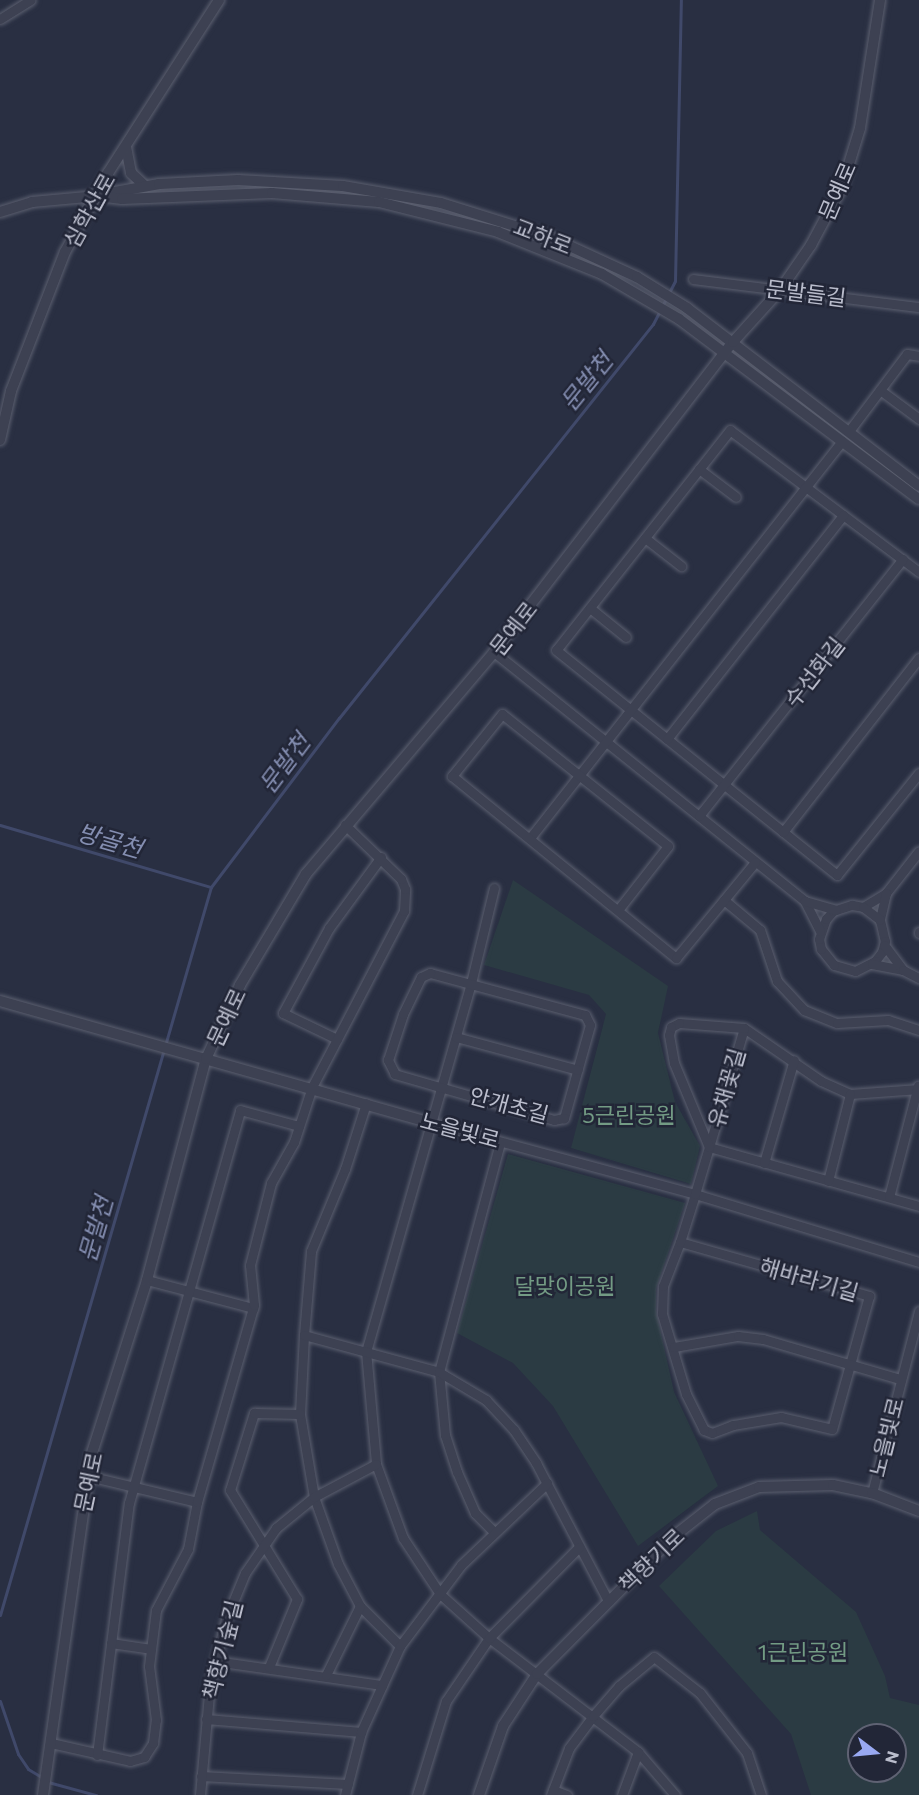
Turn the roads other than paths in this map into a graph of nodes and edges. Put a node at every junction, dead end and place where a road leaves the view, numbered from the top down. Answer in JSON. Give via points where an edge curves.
{"nodes":[{"id":1,"x":31,"y":0,"type":"edge"},
{"id":2,"x":219,"y":0,"type":"edge"},
{"id":3,"x":880,"y":0,"type":"edge"},
{"id":4,"x":0,"y":19,"type":"edge"},
{"id":5,"x":126,"y":147,"type":"junction"},
{"id":6,"x":145,"y":186,"type":"junction"},
{"id":7,"x":98,"y":196,"type":"junction"},
{"id":8,"x":0,"y":212,"type":"edge"},
{"id":9,"x":693,"y":279,"type":"dead end"},
{"id":10,"x":780,"y":290,"type":"junction"},
{"id":11,"x":919,"y":307,"type":"edge"},
{"id":12,"x":733,"y":342,"type":"junction"},
{"id":13,"x":726,"y":353,"type":"junction"},
{"id":14,"x":919,"y":356,"type":"edge"},
{"id":15,"x":880,"y":390,"type":"junction"},
{"id":16,"x":919,"y":419,"type":"edge"},
{"id":17,"x":849,"y":431,"type":"junction"},
{"id":18,"x":0,"y":440,"type":"edge"},
{"id":19,"x":842,"y":441,"type":"junction"},
{"id":20,"x":699,"y":469,"type":"junction"},
{"id":21,"x":919,"y":486,"type":"edge"},
{"id":22,"x":806,"y":487,"type":"junction"},
{"id":23,"x":736,"y":497,"type":"dead end"},
{"id":24,"x":919,"y":499,"type":"edge"},
{"id":25,"x":843,"y":515,"type":"junction"},
{"id":26,"x":645,"y":538,"type":"junction"},
{"id":27,"x":903,"y":560,"type":"junction"},
{"id":28,"x":681,"y":566,"type":"dead end"},
{"id":29,"x":919,"y":572,"type":"edge"},
{"id":30,"x":590,"y":608,"type":"junction"},
{"id":31,"x":626,"y":637,"type":"dead end"},
{"id":32,"x":494,"y":652,"type":"junction"},
{"id":33,"x":919,"y":658,"type":"edge"},
{"id":34,"x":630,"y":709,"type":"junction"},
{"id":35,"x":667,"y":739,"type":"junction"},
{"id":36,"x":605,"y":741,"type":"junction"},
{"id":37,"x":580,"y":773,"type":"junction"},
{"id":38,"x":919,"y":773,"type":"edge"},
{"id":39,"x":725,"y":785,"type":"junction"},
{"id":40,"x":699,"y":816,"type":"junction"},
{"id":41,"x":345,"y":825,"type":"junction"},
{"id":42,"x":783,"y":832,"type":"junction"},
{"id":43,"x":530,"y":838,"type":"junction"},
{"id":44,"x":919,"y":851,"type":"edge"},
{"id":45,"x":381,"y":857,"type":"junction"},
{"id":46,"x":756,"y":862,"type":"junction"},
{"id":47,"x":494,"y":888,"type":"dead end"},
{"id":48,"x":886,"y":893,"type":"junction"},
{"id":49,"x":724,"y":900,"type":"junction"},
{"id":50,"x":805,"y":901,"type":"junction"},
{"id":51,"x":863,"y":907,"type":"junction"},
{"id":52,"x":618,"y":910,"type":"junction"},
{"id":53,"x":836,"y":910,"type":"junction"},
{"id":54,"x":880,"y":920,"type":"junction"},
{"id":55,"x":820,"y":931,"type":"junction"},
{"id":56,"x":884,"y":945,"type":"junction"},
{"id":57,"x":872,"y":964,"type":"junction"},
{"id":58,"x":903,"y":969,"type":"junction"},
{"id":59,"x":919,"y":978,"type":"edge"},
{"id":60,"x":471,"y":983,"type":"junction"},
{"id":61,"x":0,"y":1001,"type":"edge"},
{"id":62,"x":744,"y":1028,"type":"junction"},
{"id":63,"x":919,"y":1030,"type":"edge"},
{"id":64,"x":456,"y":1037,"type":"junction"},
{"id":65,"x":337,"y":1039,"type":"junction"},
{"id":66,"x":206,"y":1059,"type":"junction"},
{"id":67,"x":794,"y":1060,"type":"junction"},
{"id":68,"x":578,"y":1070,"type":"junction"},
{"id":69,"x":442,"y":1086,"type":"junction"},
{"id":70,"x":312,"y":1087,"type":"junction"},
{"id":71,"x":919,"y":1088,"type":"edge"},
{"id":72,"x":850,"y":1095,"type":"junction"},
{"id":73,"x":366,"y":1103,"type":"junction"},
{"id":74,"x":432,"y":1123,"type":"junction"},
{"id":75,"x":298,"y":1126,"type":"junction"},
{"id":76,"x":501,"y":1142,"type":"junction"},
{"id":77,"x":709,"y":1148,"type":"junction"},
{"id":78,"x":764,"y":1163,"type":"junction"},
{"id":79,"x":828,"y":1181,"type":"junction"},
{"id":80,"x":695,"y":1194,"type":"junction"},
{"id":81,"x":889,"y":1197,"type":"junction"},
{"id":82,"x":919,"y":1206,"type":"edge"},
{"id":83,"x":680,"y":1242,"type":"junction"},
{"id":84,"x":919,"y":1262,"type":"edge"},
{"id":85,"x":147,"y":1280,"type":"junction"},
{"id":86,"x":191,"y":1292,"type":"junction"},
{"id":87,"x":253,"y":1308,"type":"junction"},
{"id":88,"x":919,"y":1311,"type":"edge"},
{"id":89,"x":304,"y":1335,"type":"junction"},
{"id":90,"x":674,"y":1347,"type":"junction"},
{"id":91,"x":366,"y":1351,"type":"junction"},
{"id":92,"x":850,"y":1364,"type":"junction"},
{"id":93,"x":439,"y":1372,"type":"junction"},
{"id":94,"x":900,"y":1379,"type":"junction"},
{"id":95,"x":300,"y":1414,"type":"junction"},
{"id":96,"x":376,"y":1464,"type":"junction"},
{"id":97,"x":88,"y":1476,"type":"junction"},
{"id":98,"x":547,"y":1483,"type":"junction"},
{"id":99,"x":133,"y":1487,"type":"junction"},
{"id":100,"x":872,"y":1493,"type":"junction"},
{"id":101,"x":314,"y":1497,"type":"junction"},
{"id":102,"x":197,"y":1502,"type":"junction"},
{"id":103,"x":919,"y":1511,"type":"edge"},
{"id":104,"x":494,"y":1532,"type":"junction"},
{"id":105,"x":266,"y":1543,"type":"junction"},
{"id":106,"x":579,"y":1547,"type":"junction"},
{"id":107,"x":440,"y":1594,"type":"junction"},
{"id":108,"x":608,"y":1601,"type":"junction"},
{"id":109,"x":360,"y":1606,"type":"junction"},
{"id":110,"x":489,"y":1638,"type":"junction"},
{"id":111,"x":111,"y":1643,"type":"junction"},
{"id":112,"x":400,"y":1646,"type":"junction"},
{"id":113,"x":151,"y":1649,"type":"junction"},
{"id":114,"x":215,"y":1661,"type":"junction"},
{"id":115,"x":269,"y":1667,"type":"junction"},
{"id":116,"x":326,"y":1674,"type":"junction"},
{"id":117,"x":537,"y":1674,"type":"junction"},
{"id":118,"x":382,"y":1685,"type":"junction"},
{"id":119,"x":592,"y":1716,"type":"junction"},
{"id":120,"x":206,"y":1719,"type":"junction"},
{"id":121,"x":362,"y":1732,"type":"junction"},
{"id":122,"x":51,"y":1743,"type":"junction"},
{"id":123,"x":638,"y":1752,"type":"junction"},
{"id":124,"x":97,"y":1755,"type":"junction"},
{"id":125,"x":201,"y":1776,"type":"junction"},
{"id":126,"x":348,"y":1784,"type":"junction"},
{"id":127,"x":552,"y":1793,"type":"edge"},
{"id":128,"x":43,"y":1795,"type":"edge"},
{"id":129,"x":200,"y":1795,"type":"edge"},
{"id":130,"x":345,"y":1795,"type":"edge"},
{"id":131,"x":417,"y":1795,"type":"edge"},
{"id":132,"x":479,"y":1795,"type":"edge"},
{"id":133,"x":567,"y":1795,"type":"edge"},
{"id":134,"x":622,"y":1795,"type":"edge"},
{"id":135,"x":675,"y":1795,"type":"edge"},
{"id":136,"x":761,"y":1795,"type":"edge"}],
"edges":[{"from":1,"to":4,"type":"street"},
{"from":2,"to":5,"type":"street","name":"심학산로"},
{"from":3,"to":10,"type":"street","name":"문예로","via":[[868,92],[852,158],[826,219]]},
{"from":5,"to":6,"type":"street","via":[[131,173]]},
{"from":5,"to":7,"type":"street","name":"심학산로"},
{"from":6,"to":7,"type":"street","name":"교하로"},
{"from":6,"to":12,"type":"street","name":"교하로","via":[[238,180],[381,190],[521,226],[653,286]]},
{"from":7,"to":8,"type":"street","name":"교하로","via":[[32,202]]},
{"from":7,"to":13,"type":"street","name":"교하로","via":[[122,199],[272,193],[379,202],[437,214],[540,246],[646,298]]},
{"from":7,"to":18,"type":"street","name":"심학산로","via":[[65,252],[11,391]]},
{"from":9,"to":10,"type":"street","name":"문발들길"},
{"from":10,"to":11,"type":"street","name":"문발들길"},
{"from":10,"to":12,"type":"street","name":"문예로"},
{"from":12,"to":13,"type":"street","name":"문예로"},
{"from":12,"to":17,"type":"street","name":"교하로"},
{"from":13,"to":19,"type":"street","name":"교하로"},
{"from":13,"to":32,"type":"street","name":"문예로"},
{"from":14,"to":15,"type":"street","via":[[907,354]]},
{"from":15,"to":16,"type":"street"},
{"from":15,"to":17,"type":"street"},
{"from":17,"to":21,"type":"street","name":"교하로"},
{"from":19,"to":22,"type":"street"},
{"from":19,"to":24,"type":"street","name":"교하로"},
{"from":20,"to":22,"type":"street","via":[[730,430]]},
{"from":20,"to":23,"type":"street"},
{"from":20,"to":26,"type":"street"},
{"from":22,"to":25,"type":"street"},
{"from":22,"to":34,"type":"street"},
{"from":25,"to":27,"type":"street"},
{"from":25,"to":35,"type":"street"},
{"from":26,"to":28,"type":"street"},
{"from":26,"to":30,"type":"street"},
{"from":27,"to":29,"type":"street"},
{"from":27,"to":39,"type":"street","name":"수선화길"},
{"from":30,"to":31,"type":"street"},
{"from":30,"to":34,"type":"street","via":[[556,650]]},
{"from":32,"to":36,"type":"street"},
{"from":32,"to":41,"type":"street","name":"문예로"},
{"from":33,"to":42,"type":"street"},
{"from":34,"to":35,"type":"street"},
{"from":34,"to":36,"type":"street"},
{"from":35,"to":39,"type":"street"},
{"from":36,"to":37,"type":"street"},
{"from":36,"to":40,"type":"street"},
{"from":37,"to":43,"type":"street"},
{"from":37,"to":43,"type":"street","via":[[502,714],[452,776]]},
{"from":37,"to":52,"type":"street","via":[[668,846]]},
{"from":38,"to":42,"type":"street","via":[[837,875]]},
{"from":39,"to":40,"type":"street","name":"수선화길"},
{"from":39,"to":42,"type":"street"},
{"from":40,"to":46,"type":"street"},
{"from":41,"to":45,"type":"street"},
{"from":41,"to":66,"type":"street","name":"문예로","via":[[306,874],[261,945]]},
{"from":43,"to":52,"type":"street"},
{"from":44,"to":48,"type":"street"},
{"from":45,"to":65,"type":"street","via":[[401,879],[405,889],[404,911]]},
{"from":45,"to":65,"type":"street","via":[[329,928],[283,1013]]},
{"from":46,"to":49,"type":"street"},
{"from":46,"to":50,"type":"street"},
{"from":47,"to":60,"type":"street"},
{"from":48,"to":51,"type":"street"},
{"from":48,"to":54,"type":"street"},
{"from":49,"to":52,"type":"street","via":[[676,958]]},
{"from":49,"to":63,"type":"street","via":[[760,930],[777,981],[804,1010],[837,1023],[888,1020]]},
{"from":50,"to":53,"type":"street"},
{"from":50,"to":55,"type":"street"},
{"from":51,"to":53,"type":"street"},
{"from":51,"to":54,"type":"street"},
{"from":53,"to":55,"type":"street"},
{"from":54,"to":56,"type":"street"},
{"from":55,"to":57,"type":"street","via":[[821,949],[834,965],[855,971]]},
{"from":56,"to":57,"type":"street"},
{"from":56,"to":58,"type":"street"},
{"from":57,"to":58,"type":"street"},
{"from":58,"to":59,"type":"street"},
{"from":60,"to":64,"type":"street","name":"안개초길"},
{"from":60,"to":68,"type":"street","name":"안개초길","via":[[585,1015],[590,1025]]},
{"from":60,"to":69,"type":"street","name":"안개초길","via":[[430,973],[421,977],[403,1014],[388,1060],[395,1074]]},
{"from":61,"to":66,"type":"street","name":"노을빛로"},
{"from":62,"to":67,"type":"street","name":"유채꽃길"},
{"from":62,"to":77,"type":"street","name":"유채꽃길"},
{"from":62,"to":77,"type":"street","name":"유채꽃길","via":[[679,1023],[671,1027],[674,1063]]},
{"from":64,"to":68,"type":"street"},
{"from":64,"to":69,"type":"street","name":"안개초길"},
{"from":65,"to":70,"type":"street"},
{"from":66,"to":70,"type":"street","name":"노을빛로"},
{"from":66,"to":85,"type":"street","name":"문예로"},
{"from":67,"to":72,"type":"street","name":"유채꽃길","via":[[821,1081]]},
{"from":67,"to":78,"type":"street"},
{"from":68,"to":69,"type":"street","name":"안개초길","via":[[564,1118],[554,1120]]},
{"from":69,"to":74,"type":"street"},
{"from":70,"to":73,"type":"street","name":"노을빛로"},
{"from":70,"to":75,"type":"street"},
{"from":71,"to":72,"type":"street"},
{"from":71,"to":81,"type":"street"},
{"from":72,"to":79,"type":"street"},
{"from":73,"to":74,"type":"street","name":"노을빛로"},
{"from":73,"to":89,"type":"street","via":[[345,1169],[310,1251]]},
{"from":74,"to":76,"type":"street","name":"노을빛로"},
{"from":74,"to":91,"type":"street"},
{"from":75,"to":86,"type":"street","via":[[240,1110]]},
{"from":75,"to":87,"type":"street","via":[[271,1183],[251,1257]]},
{"from":76,"to":80,"type":"street","name":"노을빛로"},
{"from":76,"to":93,"type":"street"},
{"from":77,"to":78,"type":"street","name":"유채꽃길"},
{"from":77,"to":80,"type":"street","name":"유채꽃길"},
{"from":78,"to":79,"type":"street","name":"유채꽃길"},
{"from":79,"to":81,"type":"street","name":"유채꽃길"},
{"from":80,"to":83,"type":"street","name":"해바라기길"},
{"from":80,"to":84,"type":"street","name":"노을빛로"},
{"from":81,"to":82,"type":"street","name":"유채꽃길"},
{"from":83,"to":90,"type":"street","name":"해바라기길","via":[[663,1286],[662,1314]]},
{"from":83,"to":92,"type":"street","name":"해바라기길","via":[[869,1296]]},
{"from":85,"to":86,"type":"street"},
{"from":85,"to":97,"type":"street","name":"문예로"},
{"from":86,"to":87,"type":"street"},
{"from":86,"to":99,"type":"street"},
{"from":87,"to":102,"type":"street"},
{"from":88,"to":94,"type":"street","name":"노을빛로"},
{"from":89,"to":91,"type":"street"},
{"from":89,"to":95,"type":"street"},
{"from":90,"to":92,"type":"street","via":[[738,1336],[764,1339]]},
{"from":90,"to":92,"type":"street","name":"해바라기길","via":[[686,1394],[704,1430],[712,1433],[733,1425],[781,1417],[832,1429]]},
{"from":91,"to":93,"type":"street"},
{"from":91,"to":96,"type":"street"},
{"from":92,"to":94,"type":"street"},
{"from":93,"to":98,"type":"street","via":[[486,1400],[514,1430]]},
{"from":93,"to":104,"type":"street","via":[[445,1435],[457,1472],[475,1513]]},
{"from":94,"to":100,"type":"street","name":"노을빛로"},
{"from":95,"to":101,"type":"street"},
{"from":95,"to":105,"type":"street","via":[[254,1413],[230,1490]]},
{"from":96,"to":101,"type":"street","name":"책향기숲길"},
{"from":96,"to":107,"type":"street","via":[[403,1538]]},
{"from":97,"to":99,"type":"street"},
{"from":97,"to":122,"type":"street","name":"문예로"},
{"from":98,"to":104,"type":"street"},
{"from":98,"to":106,"type":"street"},
{"from":99,"to":102,"type":"street"},
{"from":99,"to":111,"type":"street"},
{"from":100,"to":103,"type":"street","name":"책향기로"},
{"from":100,"to":108,"type":"street","name":"책향기로","via":[[832,1485],[786,1484],[759,1487],[715,1504],[692,1519]]},
{"from":101,"to":105,"type":"street","name":"책향기숲길","via":[[276,1528]]},
{"from":101,"to":109,"type":"street","via":[[338,1564]]},
{"from":102,"to":113,"type":"street","via":[[185,1558],[159,1601]]},
{"from":104,"to":107,"type":"street"},
{"from":105,"to":114,"type":"street","name":"책향기숲길","via":[[245,1573],[226,1619]]},
{"from":105,"to":115,"type":"street","via":[[297,1599]]},
{"from":106,"to":108,"type":"street"},
{"from":106,"to":110,"type":"street"},
{"from":107,"to":110,"type":"street"},
{"from":107,"to":112,"type":"street"},
{"from":108,"to":117,"type":"street","name":"책향기로"},
{"from":109,"to":112,"type":"street"},
{"from":109,"to":116,"type":"street"},
{"from":110,"to":117,"type":"street"},
{"from":110,"to":131,"type":"street","via":[[447,1701]]},
{"from":111,"to":113,"type":"street"},
{"from":111,"to":124,"type":"street"},
{"from":112,"to":118,"type":"street"},
{"from":113,"to":124,"type":"street","via":[[156,1720],[149,1752],[130,1761]]},
{"from":114,"to":115,"type":"street"},
{"from":114,"to":120,"type":"street","name":"책향기숲길"},
{"from":115,"to":116,"type":"street"},
{"from":116,"to":118,"type":"street"},
{"from":117,"to":119,"type":"street"},
{"from":117,"to":132,"type":"street","name":"책향기로","via":[[506,1719]]},
{"from":118,"to":121,"type":"street"},
{"from":119,"to":123,"type":"street"},
{"from":119,"to":127,"type":"street","via":[[569,1748]]},
{"from":119,"to":136,"type":"street","via":[[619,1686],[654,1657],[700,1693],[747,1754]]},
{"from":120,"to":121,"type":"street"},
{"from":120,"to":125,"type":"street","name":"책향기숲길"},
{"from":121,"to":126,"type":"street"},
{"from":122,"to":124,"type":"street"},
{"from":122,"to":128,"type":"street","name":"문예로"},
{"from":123,"to":134,"type":"street"},
{"from":123,"to":135,"type":"street"},
{"from":125,"to":126,"type":"street"},
{"from":125,"to":129,"type":"street","name":"책향기숲길"},
{"from":126,"to":130,"type":"street"},
{"from":127,"to":133,"type":"street"}]}
